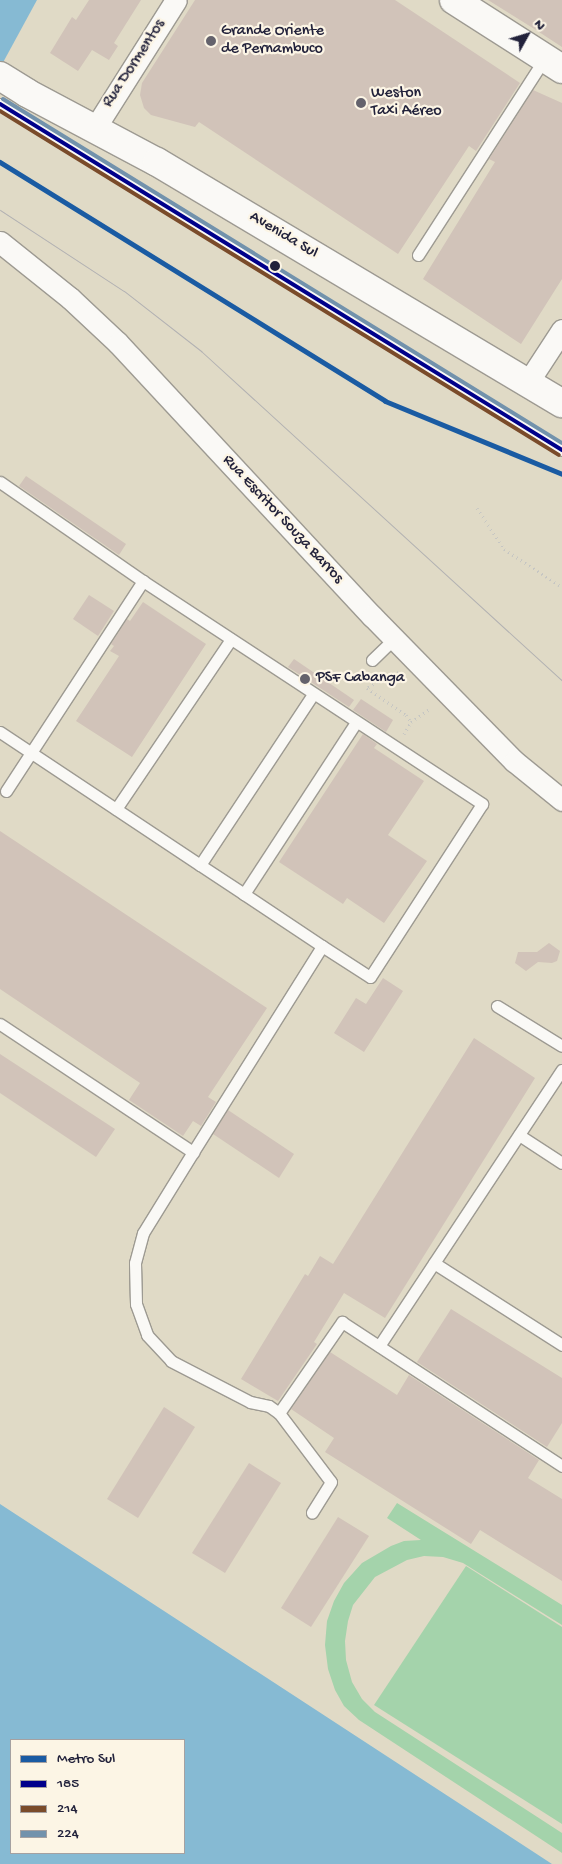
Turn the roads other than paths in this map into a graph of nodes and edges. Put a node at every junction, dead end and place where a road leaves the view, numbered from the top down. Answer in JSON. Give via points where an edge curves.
{"nodes":[{"id":1,"x":176,"y":0,"type":"edge"},
{"id":2,"x":454,"y":0,"type":"edge"},
{"id":3,"x":553,"y":64,"type":"edge"},
{"id":4,"x":0,"y":76,"type":"edge"},
{"id":5,"x":0,"y":104,"type":"edge"},
{"id":6,"x":22,"y":104,"type":"junction"},
{"id":7,"x":95,"y":128,"type":"junction"},
{"id":8,"x":5,"y":245,"type":"edge"},
{"id":9,"x":418,"y":255,"type":"dead end"},
{"id":10,"x":562,"y":330,"type":"edge"},
{"id":11,"x":528,"y":382,"type":"junction"},
{"id":12,"x":562,"y":403,"type":"edge"},
{"id":13,"x":562,"y":450,"type":"edge"},
{"id":14,"x":0,"y":482,"type":"edge"},
{"id":15,"x":143,"y":580,"type":"junction"},
{"id":16,"x":230,"y":639,"type":"junction"},
{"id":17,"x":394,"y":639,"type":"junction"},
{"id":18,"x":372,"y":660,"type":"dead end"},
{"id":19,"x":313,"y":694,"type":"junction"},
{"id":20,"x":356,"y":722,"type":"junction"},
{"id":21,"x":0,"y":732,"type":"edge"},
{"id":22,"x":30,"y":752,"type":"junction"},
{"id":23,"x":2,"y":793,"type":"edge"},
{"id":24,"x":562,"y":800,"type":"edge"},
{"id":25,"x":116,"y":809,"type":"junction"},
{"id":26,"x":200,"y":865,"type":"junction"},
{"id":27,"x":244,"y":894,"type":"junction"},
{"id":28,"x":322,"y":946,"type":"junction"},
{"id":29,"x":497,"y":1006,"type":"dead end"},
{"id":30,"x":0,"y":1024,"type":"edge"},
{"id":31,"x":562,"y":1046,"type":"edge"},
{"id":32,"x":562,"y":1070,"type":"edge"},
{"id":33,"x":519,"y":1134,"type":"junction"},
{"id":34,"x":193,"y":1152,"type":"junction"},
{"id":35,"x":562,"y":1163,"type":"edge"},
{"id":36,"x":434,"y":1263,"type":"junction"},
{"id":37,"x":562,"y":1345,"type":"edge"},
{"id":38,"x":379,"y":1346,"type":"junction"},
{"id":39,"x":279,"y":1413,"type":"junction"},
{"id":40,"x":562,"y":1466,"type":"edge"},
{"id":41,"x":312,"y":1512,"type":"dead end"}],
"edges":[{"from":1,"to":7,"type":"street","name":"Rua Dormentos"},
{"from":2,"to":3,"type":"highway"},
{"from":3,"to":9,"type":"lane"},
{"from":4,"to":6,"type":"highway","name":"Avenida Sul"},
{"from":5,"to":6,"type":"lane"},
{"from":6,"to":7,"type":"highway","name":"Avenida Sul"},
{"from":6,"to":13,"type":"lane"},
{"from":7,"to":11,"type":"highway","name":"Avenida Sul"},
{"from":8,"to":17,"type":"street","name":"Rua Escritor Souza Barros","via":[[70,298],[118,344]]},
{"from":10,"to":11,"type":"street"},
{"from":11,"to":12,"type":"highway","name":"Avenida Sul"},
{"from":14,"to":15,"type":"lane"},
{"from":15,"to":16,"type":"lane"},
{"from":15,"to":22,"type":"lane"},
{"from":16,"to":19,"type":"lane"},
{"from":16,"to":25,"type":"lane"},
{"from":17,"to":18,"type":"lane"},
{"from":17,"to":24,"type":"street","name":"Rua Escritor Souza Barros","via":[[514,761]]},
{"from":19,"to":20,"type":"lane"},
{"from":19,"to":26,"type":"lane"},
{"from":20,"to":27,"type":"lane"},
{"from":20,"to":28,"type":"lane","via":[[482,804],[370,977]]},
{"from":21,"to":22,"type":"lane"},
{"from":22,"to":23,"type":"lane"},
{"from":22,"to":25,"type":"lane"},
{"from":25,"to":26,"type":"lane"},
{"from":26,"to":27,"type":"lane"},
{"from":27,"to":28,"type":"lane"},
{"from":28,"to":34,"type":"lane"},
{"from":29,"to":31,"type":"lane"},
{"from":30,"to":34,"type":"lane"},
{"from":32,"to":33,"type":"lane"},
{"from":33,"to":35,"type":"lane"},
{"from":33,"to":36,"type":"lane"},
{"from":34,"to":39,"type":"lane","via":[[143,1233],[135,1262],[136,1304],[147,1334],[171,1361],[250,1402],[269,1406]]},
{"from":36,"to":37,"type":"lane"},
{"from":36,"to":38,"type":"lane"},
{"from":38,"to":39,"type":"lane","via":[[342,1322]]},
{"from":38,"to":40,"type":"lane"},
{"from":39,"to":41,"type":"lane","via":[[331,1482]]}]}
